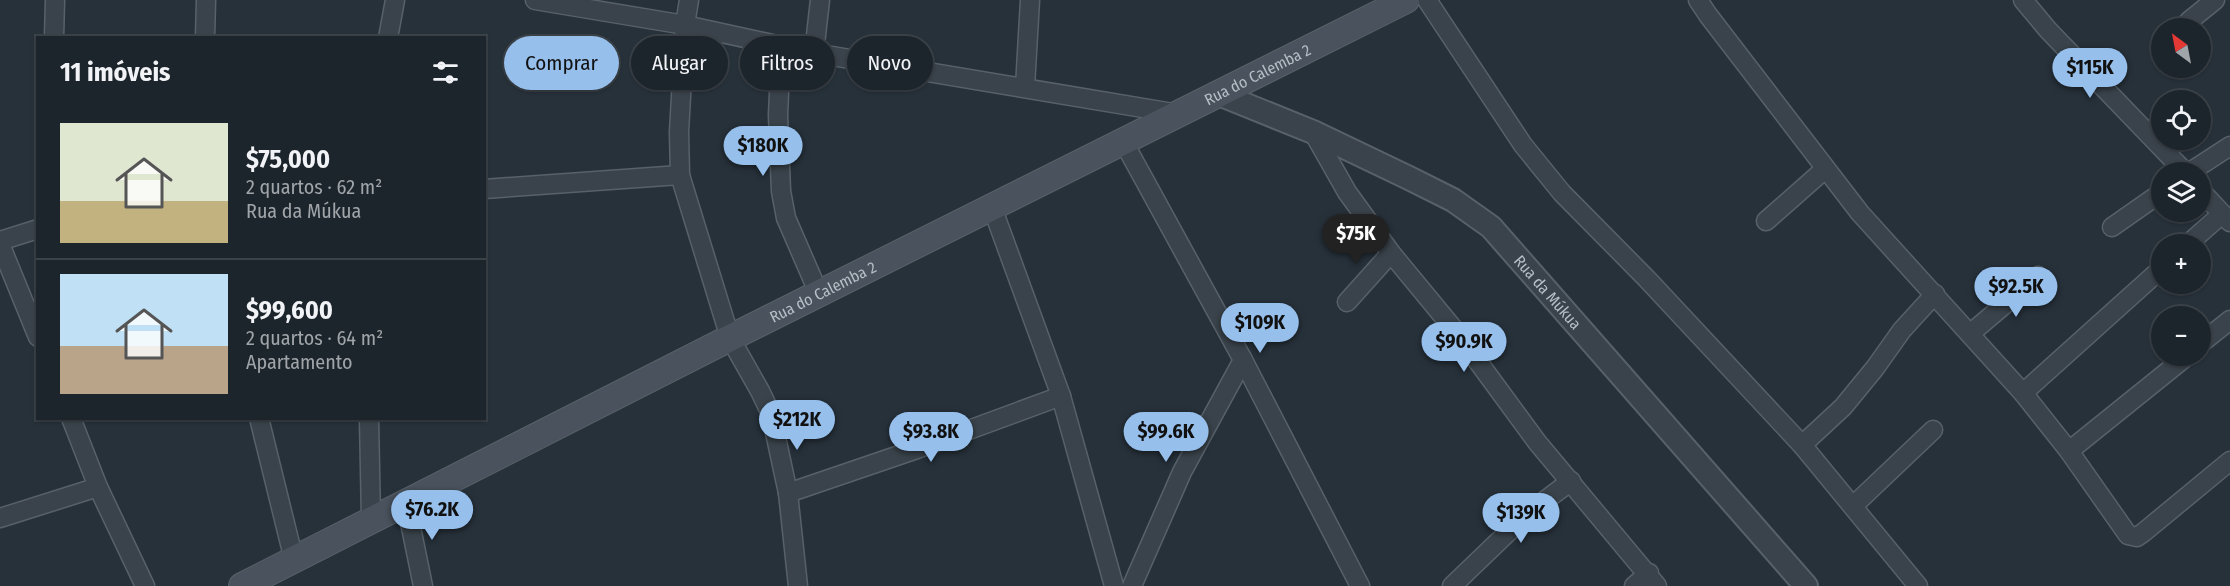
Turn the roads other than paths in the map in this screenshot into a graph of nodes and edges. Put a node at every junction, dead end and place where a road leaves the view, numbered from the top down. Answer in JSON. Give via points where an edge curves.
{"nodes":[{"id":1,"x":55,"y":0,"type":"edge"},
{"id":2,"x":206,"y":0,"type":"edge"},
{"id":3,"x":395,"y":0,"type":"edge"},
{"id":4,"x":535,"y":0,"type":"edge"},
{"id":5,"x":689,"y":0,"type":"edge"},
{"id":6,"x":820,"y":0,"type":"edge"},
{"id":7,"x":1030,"y":0,"type":"edge"},
{"id":8,"x":1406,"y":0,"type":"edge"},
{"id":9,"x":1427,"y":0,"type":"edge"},
{"id":10,"x":1698,"y":0,"type":"edge"},
{"id":11,"x":2023,"y":0,"type":"edge"},
{"id":12,"x":2215,"y":0,"type":"edge"},
{"id":13,"x":1374,"y":7,"type":"edge"},
{"id":14,"x":2193,"y":18,"type":"edge"},
{"id":15,"x":685,"y":25,"type":"junction"},
{"id":16,"x":54,"y":36,"type":"edge"},
{"id":17,"x":205,"y":36,"type":"edge"},
{"id":18,"x":388,"y":36,"type":"edge"},
{"id":19,"x":816,"y":36,"type":"edge"},
{"id":20,"x":740,"y":37,"type":"edge"},
{"id":21,"x":835,"y":56,"type":"edge"},
{"id":22,"x":1025,"y":87,"type":"junction"},
{"id":23,"x":779,"y":90,"type":"edge"},
{"id":24,"x":1219,"y":94,"type":"junction"},
{"id":25,"x":1179,"y":114,"type":"junction"},
{"id":26,"x":1313,"y":132,"type":"junction"},
{"id":27,"x":1123,"y":141,"type":"junction"},
{"id":28,"x":2230,"y":146,"type":"edge"},
{"id":29,"x":2175,"y":162,"type":"edge"},
{"id":30,"x":2205,"y":162,"type":"edge"},
{"id":31,"x":1826,"y":169,"type":"junction"},
{"id":32,"x":680,"y":175,"type":"junction"},
{"id":33,"x":486,"y":189,"type":"edge"},
{"id":34,"x":2151,"y":200,"type":"edge"},
{"id":35,"x":2211,"y":202,"type":"edge"},
{"id":36,"x":992,"y":207,"type":"junction"},
{"id":37,"x":2226,"y":218,"type":"edge"},
{"id":38,"x":1766,"y":220,"type":"dead end"},
{"id":39,"x":2112,"y":227,"type":"dead end"},
{"id":40,"x":36,"y":230,"type":"edge"},
{"id":41,"x":2203,"y":234,"type":"edge"},
{"id":42,"x":0,"y":243,"type":"edge"},
{"id":43,"x":1391,"y":253,"type":"junction"},
{"id":44,"x":2038,"y":276,"type":"dead end"},
{"id":45,"x":2151,"y":278,"type":"edge"},
{"id":46,"x":819,"y":294,"type":"junction"},
{"id":47,"x":1935,"y":294,"type":"junction"},
{"id":48,"x":1347,"y":302,"type":"dead end"},
{"id":49,"x":2230,"y":320,"type":"edge"},
{"id":50,"x":36,"y":332,"type":"edge"},
{"id":51,"x":1971,"y":333,"type":"junction"},
{"id":52,"x":2211,"y":335,"type":"edge"},
{"id":53,"x":730,"y":338,"type":"junction"},
{"id":54,"x":1243,"y":360,"type":"junction"},
{"id":55,"x":2175,"y":366,"type":"edge"},
{"id":56,"x":2023,"y":393,"type":"junction"},
{"id":57,"x":1061,"y":396,"type":"junction"},
{"id":58,"x":74,"y":420,"type":"edge"},
{"id":59,"x":259,"y":420,"type":"edge"},
{"id":60,"x":369,"y":420,"type":"edge"},
{"id":61,"x":1933,"y":430,"type":"dead end"},
{"id":62,"x":1802,"y":445,"type":"junction"},
{"id":63,"x":2069,"y":452,"type":"junction"},
{"id":64,"x":2230,"y":461,"type":"edge"},
{"id":65,"x":1571,"y":481,"type":"junction"},
{"id":66,"x":98,"y":487,"type":"junction"},
{"id":67,"x":788,"y":493,"type":"junction"},
{"id":68,"x":406,"y":503,"type":"junction"},
{"id":69,"x":1853,"y":506,"type":"junction"},
{"id":70,"x":0,"y":518,"type":"edge"},
{"id":71,"x":371,"y":520,"type":"junction"},
{"id":72,"x":294,"y":560,"type":"junction"},
{"id":73,"x":1653,"y":580,"type":"edge"},
{"id":74,"x":145,"y":586,"type":"edge"},
{"id":75,"x":242,"y":586,"type":"edge"},
{"id":76,"x":423,"y":586,"type":"edge"},
{"id":77,"x":798,"y":586,"type":"edge"},
{"id":78,"x":1114,"y":586,"type":"edge"},
{"id":79,"x":1132,"y":586,"type":"edge"},
{"id":80,"x":1360,"y":586,"type":"edge"},
{"id":81,"x":1452,"y":586,"type":"edge"},
{"id":82,"x":1634,"y":586,"type":"edge"},
{"id":83,"x":1806,"y":586,"type":"edge"},
{"id":84,"x":1918,"y":586,"type":"edge"}],
"edges":[{"from":1,"to":16,"type":"street"},
{"from":2,"to":17,"type":"street"},
{"from":3,"to":18,"type":"street"},
{"from":4,"to":15,"type":"street"},
{"from":5,"to":15,"type":"street"},
{"from":6,"to":19,"type":"street"},
{"from":7,"to":22,"type":"street"},
{"from":8,"to":13,"type":"main road","name":"Rua do Calemba 2"},
{"from":9,"to":62,"type":"street","via":[[1523,145],[1563,194]]},
{"from":10,"to":31,"type":"street"},
{"from":11,"to":29,"type":"street"},
{"from":12,"to":14,"type":"street"},
{"from":13,"to":24,"type":"main road","name":"Rua do Calemba 2"},
{"from":15,"to":20,"type":"street"},
{"from":15,"to":32,"type":"street","via":[[678,132]]},
{"from":21,"to":22,"type":"street"},
{"from":22,"to":25,"type":"street"},
{"from":23,"to":46,"type":"street","via":[[781,190],[786,218]]},
{"from":24,"to":25,"type":"main road","name":"Rua do Calemba 2"},
{"from":24,"to":26,"type":"street","name":"Rua da Múkua"},
{"from":25,"to":27,"type":"main road","name":"Rua do Calemba 2"},
{"from":26,"to":43,"type":"street","via":[[1347,192]]},
{"from":26,"to":83,"type":"street","name":"Rua da Múkua","via":[[1453,200],[1491,227]]},
{"from":27,"to":36,"type":"main road","name":"Rua do Calemba 2"},
{"from":27,"to":54,"type":"street"},
{"from":28,"to":30,"type":"street"},
{"from":31,"to":38,"type":"street"},
{"from":31,"to":47,"type":"street","via":[[1860,213]]},
{"from":32,"to":33,"type":"street"},
{"from":32,"to":53,"type":"street"},
{"from":34,"to":39,"type":"street"},
{"from":35,"to":37,"type":"street"},
{"from":36,"to":46,"type":"main road","name":"Rua do Calemba 2"},
{"from":36,"to":57,"type":"street"},
{"from":37,"to":41,"type":"street"},
{"from":40,"to":42,"type":"street"},
{"from":42,"to":50,"type":"street"},
{"from":43,"to":48,"type":"street"},
{"from":43,"to":65,"type":"street"},
{"from":44,"to":51,"type":"street"},
{"from":45,"to":56,"type":"street"},
{"from":46,"to":53,"type":"main road","name":"Rua do Calemba 2"},
{"from":47,"to":51,"type":"street"},
{"from":47,"to":62,"type":"street","via":[[1843,407]]},
{"from":49,"to":52,"type":"street"},
{"from":51,"to":56,"type":"street"},
{"from":53,"to":67,"type":"street","via":[[771,414]]},
{"from":53,"to":68,"type":"main road","name":"Rua do Calemba 2"},
{"from":54,"to":79,"type":"street","via":[[1182,472]]},
{"from":54,"to":80,"type":"street"},
{"from":55,"to":63,"type":"street"},
{"from":56,"to":63,"type":"street"},
{"from":57,"to":67,"type":"street"},
{"from":57,"to":78,"type":"street"},
{"from":58,"to":66,"type":"street"},
{"from":59,"to":72,"type":"street"},
{"from":60,"to":71,"type":"street"},
{"from":61,"to":69,"type":"street"},
{"from":62,"to":69,"type":"street"},
{"from":63,"to":64,"type":"street","via":[[2128,535],[2137,537]]},
{"from":65,"to":73,"type":"street"},
{"from":65,"to":81,"type":"street","via":[[1526,514]]},
{"from":66,"to":70,"type":"street"},
{"from":66,"to":74,"type":"street"},
{"from":67,"to":77,"type":"street"},
{"from":68,"to":71,"type":"main road","name":"Rua do Calemba 2"},
{"from":68,"to":76,"type":"street"},
{"from":69,"to":84,"type":"street"},
{"from":71,"to":72,"type":"main road","name":"Rua do Calemba 2"},
{"from":72,"to":75,"type":"main road","name":"Rua do Calemba 2"},
{"from":73,"to":82,"type":"street"}]}
